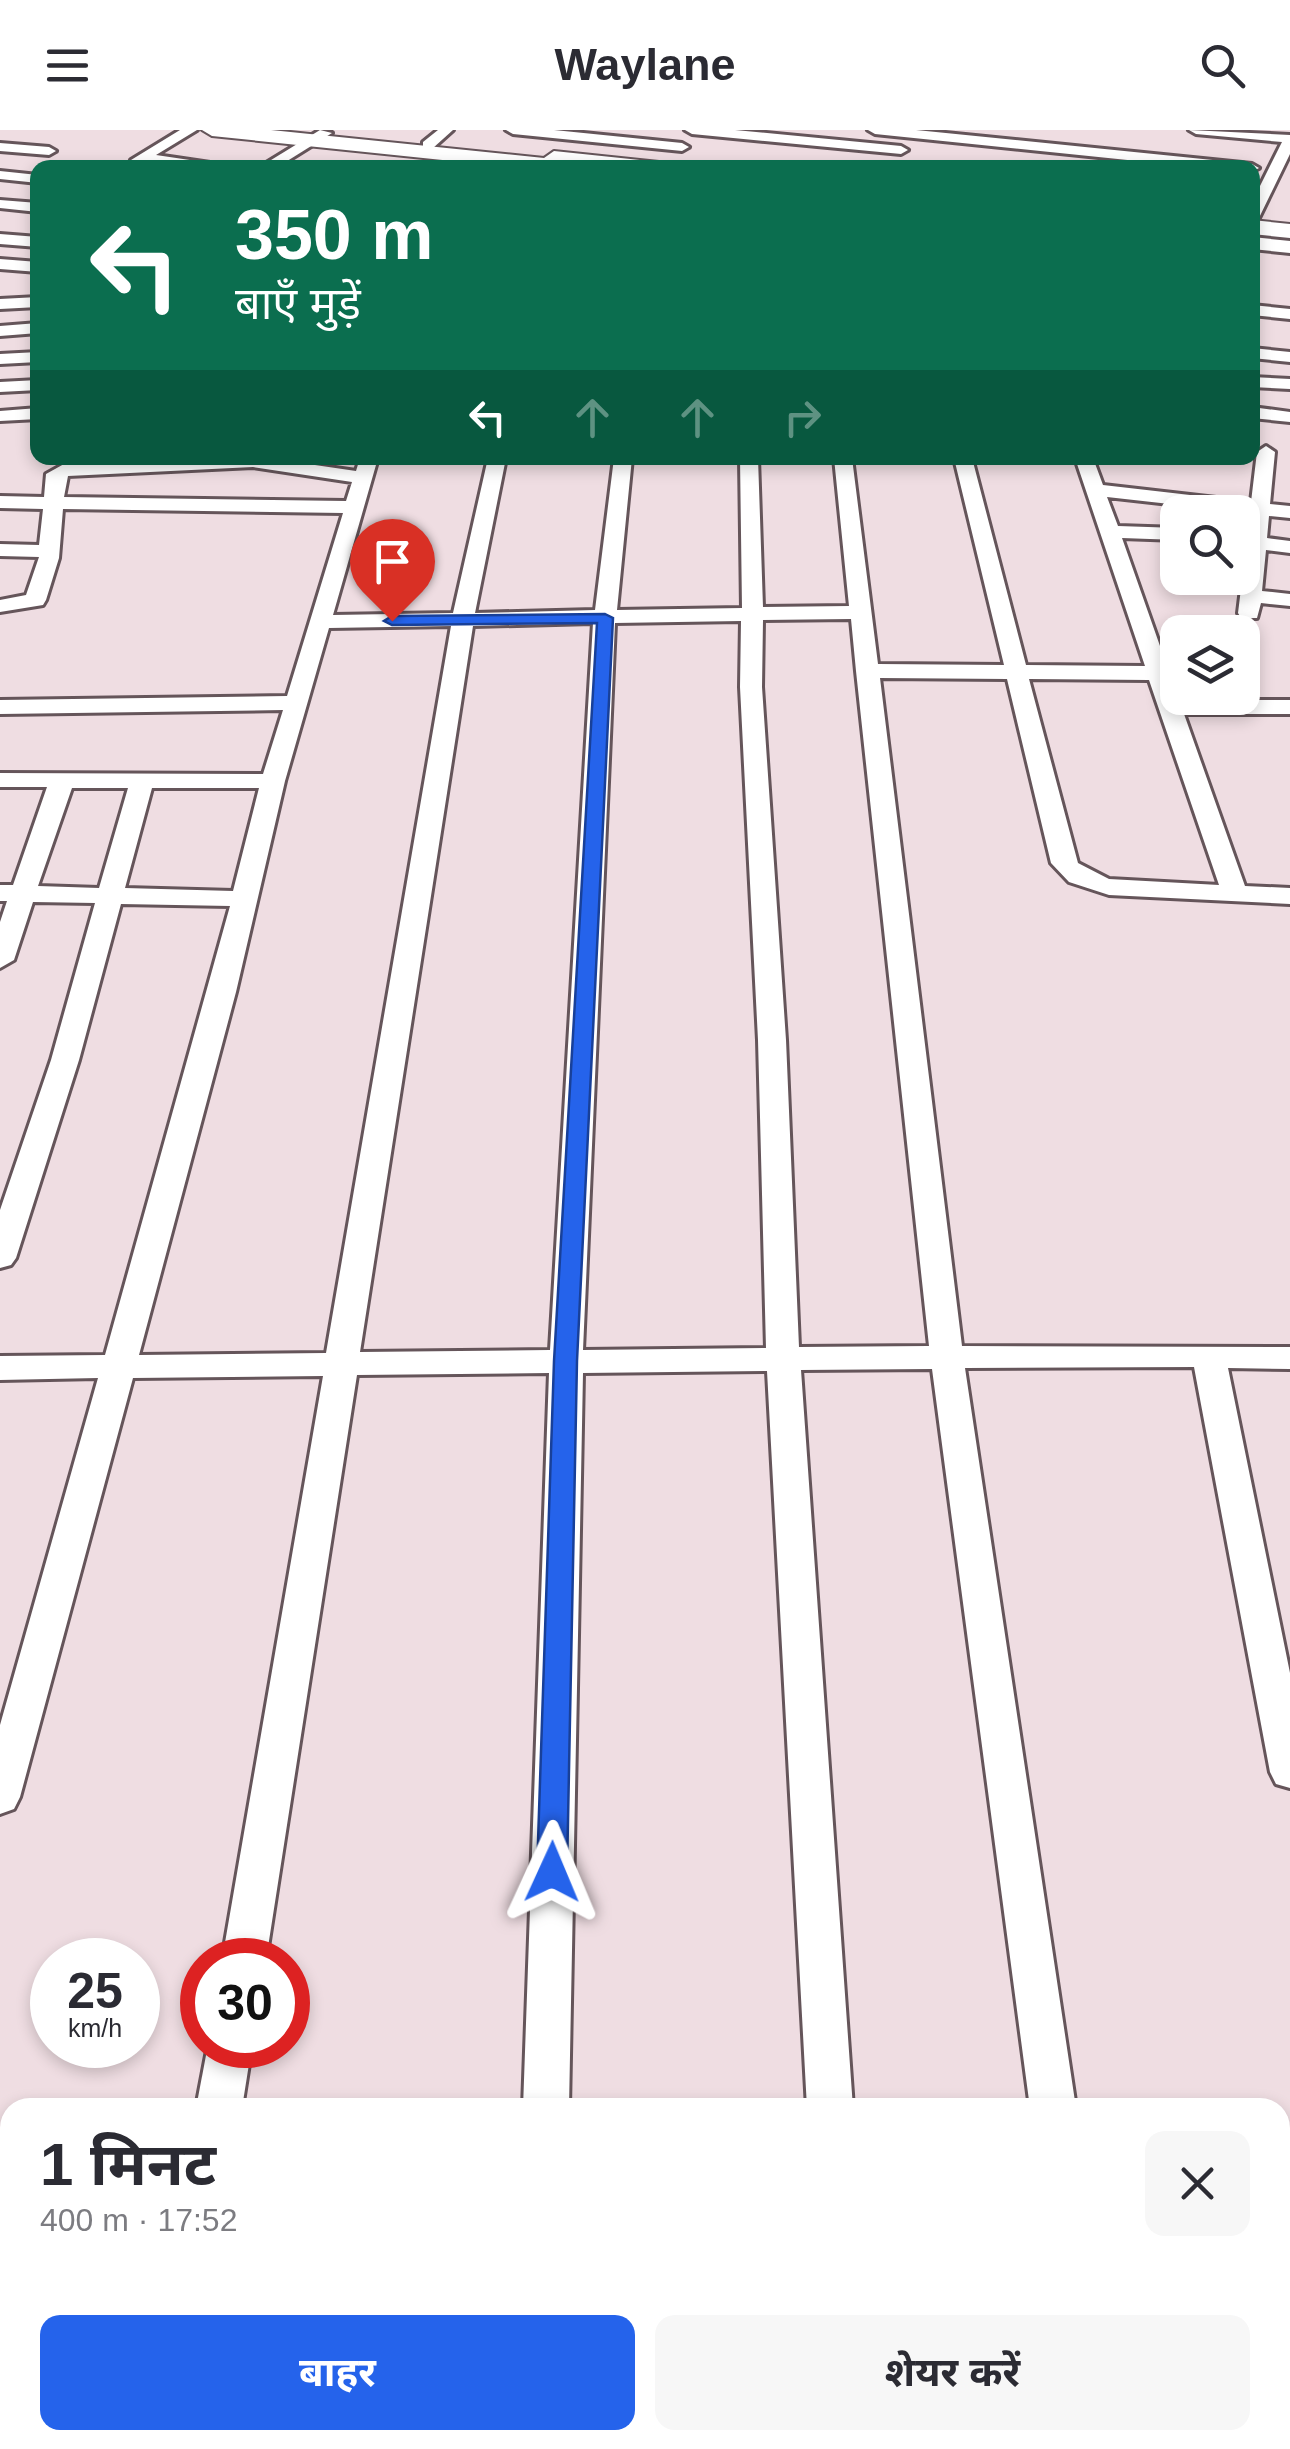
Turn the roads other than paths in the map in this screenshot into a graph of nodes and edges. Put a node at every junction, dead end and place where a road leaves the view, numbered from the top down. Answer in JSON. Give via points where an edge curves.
{"nodes":[{"id":1,"x":190,"y":130,"type":"edge"},
{"id":2,"x":212,"y":130,"type":"edge"},
{"id":3,"x":292,"y":130,"type":"edge"},
{"id":4,"x":446,"y":130,"type":"edge"},
{"id":5,"x":513,"y":130,"type":"edge"},
{"id":6,"x":683,"y":130,"type":"edge"},
{"id":7,"x":692,"y":130,"type":"edge"},
{"id":8,"x":875,"y":130,"type":"edge"},
{"id":9,"x":1196,"y":130,"type":"edge"},
{"id":10,"x":920,"y":132,"type":"edge"},
{"id":11,"x":319,"y":137,"type":"junction"},
{"id":12,"x":1290,"y":142,"type":"edge"},
{"id":13,"x":428,"y":144,"type":"junction"},
{"id":14,"x":0,"y":147,"type":"edge"},
{"id":15,"x":682,"y":147,"type":"junction"},
{"id":16,"x":905,"y":150,"type":"junction"},
{"id":17,"x":49,"y":151,"type":"dead end"},
{"id":18,"x":925,"y":152,"type":"dead end"},
{"id":19,"x":143,"y":158,"type":"junction"},
{"id":20,"x":140,"y":160,"type":"edge"},
{"id":21,"x":162,"y":160,"type":"edge"},
{"id":22,"x":278,"y":160,"type":"edge"},
{"id":23,"x":516,"y":160,"type":"edge"},
{"id":24,"x":583,"y":160,"type":"edge"},
{"id":25,"x":681,"y":160,"type":"edge"},
{"id":26,"x":894,"y":160,"type":"edge"},
{"id":27,"x":1178,"y":160,"type":"edge"},
{"id":28,"x":1283,"y":170,"type":"edge"},
{"id":29,"x":0,"y":175,"type":"edge"},
{"id":30,"x":30,"y":178,"type":"edge"},
{"id":31,"x":1261,"y":187,"type":"edge"},
{"id":32,"x":0,"y":204,"type":"edge"},
{"id":33,"x":30,"y":207,"type":"edge"},
{"id":34,"x":1260,"y":223,"type":"edge"},
{"id":35,"x":1290,"y":228,"type":"edge"},
{"id":36,"x":0,"y":239,"type":"edge"},
{"id":37,"x":1260,"y":240,"type":"edge"},
{"id":38,"x":1290,"y":240,"type":"edge"},
{"id":39,"x":30,"y":241,"type":"edge"},
{"id":40,"x":1260,"y":242,"type":"edge"},
{"id":41,"x":1290,"y":248,"type":"edge"},
{"id":42,"x":0,"y":264,"type":"edge"},
{"id":43,"x":30,"y":266,"type":"edge"},
{"id":44,"x":30,"y":302,"type":"edge"},
{"id":45,"x":0,"y":304,"type":"edge"},
{"id":46,"x":1260,"y":311,"type":"edge"},
{"id":47,"x":1290,"y":314,"type":"edge"},
{"id":48,"x":30,"y":329,"type":"edge"},
{"id":49,"x":0,"y":331,"type":"edge"},
{"id":50,"x":1260,"y":353,"type":"edge"},
{"id":51,"x":30,"y":356,"type":"edge"},
{"id":52,"x":1290,"y":357,"type":"edge"},
{"id":53,"x":0,"y":358,"type":"edge"},
{"id":54,"x":1260,"y":382,"type":"edge"},
{"id":55,"x":1290,"y":384,"type":"edge"},
{"id":56,"x":30,"y":385,"type":"edge"},
{"id":57,"x":0,"y":386,"type":"edge"},
{"id":58,"x":1260,"y":413,"type":"edge"},
{"id":59,"x":30,"y":414,"type":"edge"},
{"id":60,"x":0,"y":416,"type":"edge"},
{"id":61,"x":1290,"y":416,"type":"edge"},
{"id":62,"x":1260,"y":452,"type":"edge"},
{"id":63,"x":1290,"y":455,"type":"edge"},
{"id":64,"x":143,"y":465,"type":"edge"},
{"id":65,"x":274,"y":465,"type":"edge"},
{"id":66,"x":496,"y":465,"type":"edge"},
{"id":67,"x":622,"y":465,"type":"edge"},
{"id":68,"x":749,"y":465,"type":"edge"},
{"id":69,"x":844,"y":465,"type":"edge"},
{"id":70,"x":966,"y":465,"type":"edge"},
{"id":71,"x":1086,"y":465,"type":"edge"},
{"id":72,"x":1260,"y":465,"type":"edge"},
{"id":73,"x":362,"y":481,"type":"edge"},
{"id":74,"x":1095,"y":490,"type":"junction"},
{"id":75,"x":1259,"y":495,"type":"edge"},
{"id":76,"x":1160,"y":497,"type":"edge"},
{"id":77,"x":0,"y":502,"type":"edge"},
{"id":78,"x":1260,"y":507,"type":"edge"},
{"id":79,"x":51,"y":511,"type":"junction"},
{"id":80,"x":1290,"y":512,"type":"edge"},
{"id":81,"x":0,"y":522,"type":"edge"},
{"id":82,"x":1109,"y":532,"type":"junction"},
{"id":83,"x":1160,"y":533,"type":"edge"},
{"id":84,"x":1260,"y":543,"type":"edge"},
{"id":85,"x":1290,"y":547,"type":"edge"},
{"id":86,"x":0,"y":550,"type":"edge"},
{"id":87,"x":48,"y":551,"type":"junction"},
{"id":88,"x":1251,"y":595,"type":"edge"},
{"id":89,"x":1290,"y":600,"type":"edge"},
{"id":90,"x":0,"y":606,"type":"edge"},
{"id":91,"x":859,"y":612,"type":"junction"},
{"id":92,"x":752,"y":614,"type":"junction"},
{"id":93,"x":605,"y":618,"type":"junction"},
{"id":94,"x":463,"y":619,"type":"junction"},
{"id":95,"x":320,"y":622,"type":"junction"},
{"id":96,"x":867,"y":672,"type":"junction"},
{"id":97,"x":1160,"y":672,"type":"joint"},
{"id":98,"x":1018,"y":674,"type":"junction"},
{"id":99,"x":297,"y":703,"type":"junction"},
{"id":100,"x":0,"y":707,"type":"edge"},
{"id":101,"x":1260,"y":707,"type":"edge"},
{"id":102,"x":1290,"y":707,"type":"edge"},
{"id":103,"x":1175,"y":715,"type":"edge"},
{"id":104,"x":0,"y":780,"type":"edge"},
{"id":105,"x":62,"y":780,"type":"junction"},
{"id":106,"x":142,"y":780,"type":"junction"},
{"id":107,"x":273,"y":781,"type":"junction"},
{"id":108,"x":11,"y":894,"type":"edge"},
{"id":109,"x":1235,"y":894,"type":"junction"},
{"id":110,"x":110,"y":895,"type":"junction"},
{"id":111,"x":1290,"y":896,"type":"edge"},
{"id":112,"x":244,"y":899,"type":"junction"},
{"id":113,"x":0,"y":960,"type":"edge"},
{"id":114,"x":0,"y":1258,"type":"edge"},
{"id":115,"x":1208,"y":1356,"type":"junction"},
{"id":116,"x":946,"y":1357,"type":"junction"},
{"id":117,"x":1290,"y":1358,"type":"edge"},
{"id":118,"x":783,"y":1359,"type":"junction"},
{"id":119,"x":566,"y":1361,"type":"junction"},
{"id":120,"x":342,"y":1364,"type":"junction"},
{"id":121,"x":118,"y":1366,"type":"junction"},
{"id":122,"x":0,"y":1368,"type":"edge"},
{"id":123,"x":1290,"y":1772,"type":"edge"},
{"id":124,"x":0,"y":1797,"type":"edge"},
{"id":125,"x":248,"y":1938,"type":"edge"},
{"id":126,"x":226,"y":2068,"type":"edge"},
{"id":127,"x":222,"y":2098,"type":"edge"},
{"id":128,"x":546,"y":2098,"type":"edge"},
{"id":129,"x":829,"y":2098,"type":"edge"},
{"id":130,"x":1052,"y":2098,"type":"edge"}],
"edges":[{"from":1,"to":19,"type":"street"},
{"from":2,"to":11,"type":"main road"},
{"from":3,"to":11,"type":"main road"},
{"from":4,"to":13,"type":"street"},
{"from":5,"to":15,"type":"street"},
{"from":6,"to":15,"type":"street"},
{"from":7,"to":16,"type":"street"},
{"from":8,"to":10,"type":"street"},
{"from":9,"to":12,"type":"street"},
{"from":10,"to":16,"type":"street"},
{"from":10,"to":27,"type":"street"},
{"from":11,"to":13,"type":"main road"},
{"from":11,"to":22,"type":"street"},
{"from":11,"to":23,"type":"main road"},
{"from":12,"to":28,"type":"street"},
{"from":13,"to":24,"type":"main road"},
{"from":14,"to":17,"type":"street"},
{"from":15,"to":25,"type":"street"},
{"from":16,"to":18,"type":"street"},
{"from":16,"to":26,"type":"street"},
{"from":19,"to":20,"type":"street"},
{"from":19,"to":21,"type":"street"},
{"from":28,"to":31,"type":"street"},
{"from":29,"to":30,"type":"street"},
{"from":32,"to":33,"type":"street"},
{"from":34,"to":35,"type":"main road"},
{"from":36,"to":39,"type":"street"},
{"from":37,"to":38,"type":"main road"},
{"from":40,"to":41,"type":"street"},
{"from":42,"to":43,"type":"street"},
{"from":44,"to":45,"type":"street"},
{"from":46,"to":47,"type":"street"},
{"from":48,"to":49,"type":"street"},
{"from":50,"to":52,"type":"street"},
{"from":51,"to":53,"type":"street"},
{"from":54,"to":55,"type":"street"},
{"from":56,"to":57,"type":"street"},
{"from":58,"to":61,"type":"street"},
{"from":59,"to":60,"type":"street"},
{"from":62,"to":63,"type":"street"},
{"from":64,"to":79,"type":"street","via":[[56,474]]},
{"from":65,"to":73,"type":"street"},
{"from":66,"to":94,"type":"street"},
{"from":67,"to":93,"type":"street"},
{"from":68,"to":92,"type":"street"},
{"from":69,"to":91,"type":"street"},
{"from":70,"to":98,"type":"street"},
{"from":71,"to":74,"type":"street"},
{"from":72,"to":75,"type":"street"},
{"from":73,"to":79,"type":"street"},
{"from":73,"to":95,"type":"street"},
{"from":74,"to":76,"type":"street"},
{"from":74,"to":82,"type":"street"},
{"from":77,"to":79,"type":"street"},
{"from":78,"to":80,"type":"street"},
{"from":79,"to":81,"type":"street"},
{"from":79,"to":87,"type":"street"},
{"from":82,"to":83,"type":"street"},
{"from":82,"to":97,"type":"street"},
{"from":84,"to":85,"type":"street"},
{"from":86,"to":87,"type":"street"},
{"from":87,"to":90,"type":"street","via":[[38,598]]},
{"from":88,"to":89,"type":"street","via":[[1251,605]]},
{"from":91,"to":92,"type":"street"},
{"from":91,"to":96,"type":"street"},
{"from":92,"to":93,"type":"street"},
{"from":92,"to":118,"type":"street"},
{"from":93,"to":94,"type":"street"},
{"from":93,"to":119,"type":"street"},
{"from":94,"to":95,"type":"street"},
{"from":94,"to":120,"type":"street"},
{"from":95,"to":99,"type":"street"},
{"from":96,"to":98,"type":"street"},
{"from":96,"to":116,"type":"street"},
{"from":97,"to":98,"type":"street"},
{"from":98,"to":109,"type":"street","via":[[1071,873],[1109,887]]},
{"from":99,"to":100,"type":"street"},
{"from":99,"to":107,"type":"street"},
{"from":101,"to":102,"type":"street"},
{"from":103,"to":109,"type":"street"},
{"from":104,"to":105,"type":"street"},
{"from":105,"to":106,"type":"street"},
{"from":105,"to":108,"type":"street"},
{"from":106,"to":107,"type":"street"},
{"from":106,"to":110,"type":"street"},
{"from":107,"to":112,"type":"street"},
{"from":108,"to":110,"type":"street"},
{"from":108,"to":113,"type":"street"},
{"from":109,"to":111,"type":"street"},
{"from":110,"to":112,"type":"street"},
{"from":110,"to":114,"type":"street"},
{"from":112,"to":121,"type":"street"},
{"from":115,"to":116,"type":"street"},
{"from":115,"to":117,"type":"street"},
{"from":115,"to":123,"type":"street"},
{"from":116,"to":118,"type":"street"},
{"from":116,"to":130,"type":"street"},
{"from":118,"to":119,"type":"street"},
{"from":118,"to":129,"type":"street"},
{"from":119,"to":120,"type":"street"},
{"from":119,"to":128,"type":"street"},
{"from":120,"to":121,"type":"street"},
{"from":120,"to":125,"type":"street"},
{"from":121,"to":122,"type":"street"},
{"from":121,"to":124,"type":"street"},
{"from":126,"to":127,"type":"street"}]}
